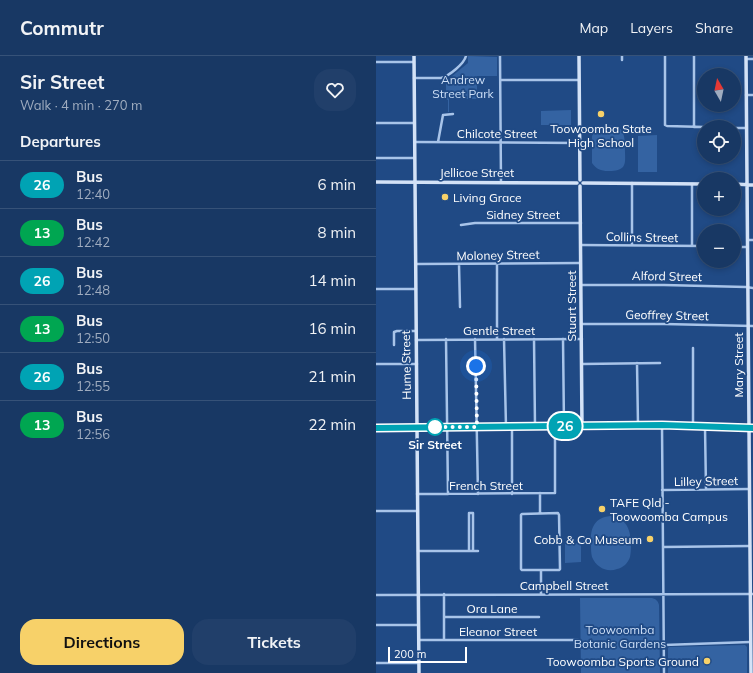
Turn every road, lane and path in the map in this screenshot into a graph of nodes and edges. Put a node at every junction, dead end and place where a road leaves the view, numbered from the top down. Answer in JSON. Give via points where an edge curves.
{"nodes":[{"id":1,"x":414,"y":56,"type":"edge"},
{"id":2,"x":466,"y":56,"type":"edge"},
{"id":3,"x":500,"y":56,"type":"edge"},
{"id":4,"x":579,"y":56,"type":"edge"},
{"id":5,"x":622,"y":56,"type":"edge"},
{"id":6,"x":694,"y":56,"type":"edge"},
{"id":7,"x":664,"y":57,"type":"edge"},
{"id":8,"x":746,"y":57,"type":"edge"},
{"id":9,"x":753,"y":59,"type":"edge"},
{"id":10,"x":622,"y":60,"type":"dead end"},
{"id":11,"x":376,"y":62,"type":"edge"},
{"id":12,"x":414,"y":62,"type":"junction"},
{"id":13,"x":414,"y":78,"type":"junction"},
{"id":14,"x":500,"y":80,"type":"junction"},
{"id":15,"x":579,"y":80,"type":"junction"},
{"id":16,"x":746,"y":95,"type":"junction"},
{"id":17,"x":753,"y":95,"type":"edge"},
{"id":18,"x":453,"y":114,"type":"dead end"},
{"id":19,"x":376,"y":123,"type":"edge"},
{"id":20,"x":414,"y":123,"type":"junction"},
{"id":21,"x":694,"y":127,"type":"joint"},
{"id":22,"x":741,"y":128,"type":"edge"},
{"id":23,"x":746,"y":128,"type":"junction"},
{"id":24,"x":414,"y":142,"type":"junction"},
{"id":25,"x":438,"y":142,"type":"junction"},
{"id":26,"x":501,"y":142,"type":"junction"},
{"id":27,"x":580,"y":143,"type":"junction"},
{"id":28,"x":376,"y":158,"type":"edge"},
{"id":29,"x":414,"y":158,"type":"junction"},
{"id":30,"x":376,"y":182,"type":"edge"},
{"id":31,"x":414,"y":182,"type":"junction"},
{"id":32,"x":501,"y":182,"type":"junction"},
{"id":33,"x":580,"y":183,"type":"junction"},
{"id":34,"x":632,"y":183,"type":"junction"},
{"id":35,"x":692,"y":184,"type":"junction"},
{"id":36,"x":697,"y":184,"type":"edge"},
{"id":37,"x":741,"y":185,"type":"edge"},
{"id":38,"x":747,"y":185,"type":"junction"},
{"id":39,"x":753,"y":185,"type":"edge"},
{"id":40,"x":465,"y":220,"type":"dead end"},
{"id":41,"x":580,"y":223,"type":"junction"},
{"id":42,"x":748,"y":240,"type":"junction"},
{"id":43,"x":753,"y":240,"type":"edge"},
{"id":44,"x":581,"y":245,"type":"junction"},
{"id":45,"x":632,"y":245,"type":"junction"},
{"id":46,"x":692,"y":246,"type":"junction"},
{"id":47,"x":697,"y":246,"type":"edge"},
{"id":48,"x":741,"y":247,"type":"edge"},
{"id":49,"x":748,"y":247,"type":"junction"},
{"id":50,"x":581,"y":263,"type":"junction"},
{"id":51,"x":416,"y":264,"type":"junction"},
{"id":52,"x":459,"y":264,"type":"junction"},
{"id":53,"x":497,"y":264,"type":"junction"},
{"id":54,"x":581,"y":285,"type":"junction"},
{"id":55,"x":748,"y":288,"type":"junction"},
{"id":56,"x":753,"y":288,"type":"edge"},
{"id":57,"x":376,"y":289,"type":"edge"},
{"id":58,"x":416,"y":289,"type":"junction"},
{"id":59,"x":460,"y":307,"type":"dead end"},
{"id":60,"x":581,"y":324,"type":"junction"},
{"id":61,"x":748,"y":326,"type":"junction"},
{"id":62,"x":753,"y":326,"type":"edge"},
{"id":63,"x":416,"y":331,"type":"junction"},
{"id":64,"x":475,"y":339,"type":"junction"},
{"id":65,"x":497,"y":339,"type":"junction"},
{"id":66,"x":504,"y":339,"type":"junction"},
{"id":67,"x":534,"y":339,"type":"junction"},
{"id":68,"x":563,"y":339,"type":"junction"},
{"id":69,"x":582,"y":339,"type":"junction"},
{"id":70,"x":416,"y":340,"type":"junction"},
{"id":71,"x":446,"y":340,"type":"junction"},
{"id":72,"x":394,"y":345,"type":"dead end"},
{"id":73,"x":693,"y":348,"type":"dead end"},
{"id":74,"x":637,"y":363,"type":"junction"},
{"id":75,"x":660,"y":363,"type":"dead end"},
{"id":76,"x":376,"y":364,"type":"edge"},
{"id":77,"x":417,"y":364,"type":"junction"},
{"id":78,"x":582,"y":364,"type":"junction"},
{"id":79,"x":662,"y":425,"type":"junction"},
{"id":80,"x":535,"y":426,"type":"junction"},
{"id":81,"x":555,"y":426,"type":"junction"},
{"id":82,"x":564,"y":426,"type":"junction"},
{"id":83,"x":582,"y":426,"type":"junction"},
{"id":84,"x":638,"y":426,"type":"junction"},
{"id":85,"x":693,"y":426,"type":"junction"},
{"id":86,"x":417,"y":427,"type":"junction"},
{"id":87,"x":448,"y":427,"type":"junction"},
{"id":88,"x":477,"y":427,"type":"junction"},
{"id":89,"x":506,"y":427,"type":"junction"},
{"id":90,"x":512,"y":427,"type":"junction"},
{"id":91,"x":705,"y":427,"type":"junction"},
{"id":92,"x":376,"y":428,"type":"edge"},
{"id":93,"x":751,"y":428,"type":"edge"},
{"id":94,"x":662,"y":490,"type":"junction"},
{"id":95,"x":706,"y":490,"type":"junction"},
{"id":96,"x":750,"y":491,"type":"edge"},
{"id":97,"x":418,"y":494,"type":"junction"},
{"id":98,"x":448,"y":494,"type":"junction"},
{"id":99,"x":478,"y":494,"type":"junction"},
{"id":100,"x":512,"y":494,"type":"junction"},
{"id":101,"x":540,"y":494,"type":"junction"},
{"id":102,"x":376,"y":511,"type":"edge"},
{"id":103,"x":418,"y":511,"type":"junction"},
{"id":104,"x":540,"y":513,"type":"junction"},
{"id":105,"x":751,"y":531,"type":"edge"},
{"id":106,"x":750,"y":546,"type":"junction"},
{"id":107,"x":663,"y":547,"type":"junction"},
{"id":108,"x":418,"y":551,"type":"junction"},
{"id":109,"x":469,"y":551,"type":"junction"},
{"id":110,"x":473,"y":551,"type":"junction"},
{"id":111,"x":478,"y":551,"type":"dead end"},
{"id":112,"x":541,"y":570,"type":"junction"},
{"id":113,"x":376,"y":594,"type":"edge"},
{"id":114,"x":418,"y":594,"type":"junction"},
{"id":115,"x":444,"y":594,"type":"junction"},
{"id":116,"x":541,"y":594,"type":"junction"},
{"id":117,"x":663,"y":594,"type":"junction"},
{"id":118,"x":751,"y":594,"type":"edge"},
{"id":119,"x":444,"y":617,"type":"junction"},
{"id":120,"x":539,"y":617,"type":"dead end"},
{"id":121,"x":376,"y":625,"type":"edge"},
{"id":122,"x":418,"y":625,"type":"junction"},
{"id":123,"x":418,"y":640,"type":"junction"},
{"id":124,"x":444,"y":640,"type":"junction"},
{"id":125,"x":578,"y":640,"type":"dead end"},
{"id":126,"x":751,"y":641,"type":"edge"},
{"id":127,"x":664,"y":645,"type":"junction"},
{"id":128,"x":376,"y":663,"type":"edge"},
{"id":129,"x":419,"y":663,"type":"junction"},
{"id":130,"x":751,"y":672,"type":"edge"},
{"id":131,"x":419,"y":673,"type":"edge"},
{"id":132,"x":664,"y":673,"type":"edge"}],
"edges":[{"from":1,"to":12,"type":"street","name":"Hume Street"},
{"from":2,"to":13,"type":"street","via":[[463,63],[445,77]]},
{"from":3,"to":14,"type":"street"},
{"from":4,"to":15,"type":"street","name":"Stuart Street"},
{"from":5,"to":10,"type":"street"},
{"from":6,"to":21,"type":"street"},
{"from":7,"to":21,"type":"street","via":[[666,125]]},
{"from":8,"to":9,"type":"street"},
{"from":8,"to":16,"type":"street","name":"Mary Street"},
{"from":11,"to":12,"type":"street"},
{"from":12,"to":13,"type":"street","name":"Hume Street"},
{"from":13,"to":20,"type":"street","name":"Hume Street"},
{"from":14,"to":15,"type":"street"},
{"from":14,"to":26,"type":"street"},
{"from":15,"to":27,"type":"street","name":"Stuart Street"},
{"from":16,"to":17,"type":"street"},
{"from":16,"to":23,"type":"street","name":"Mary Street"},
{"from":18,"to":25,"type":"street","via":[[443,114]]},
{"from":19,"to":20,"type":"street"},
{"from":20,"to":24,"type":"street","name":"Hume Street"},
{"from":22,"to":23,"type":"street"},
{"from":23,"to":38,"type":"street","name":"Mary Street"},
{"from":24,"to":25,"type":"street","name":"Chilcote Street"},
{"from":24,"to":29,"type":"street","name":"Hume Street"},
{"from":25,"to":26,"type":"street","name":"Chilcote Street"},
{"from":26,"to":27,"type":"street","name":"Chilcote Street"},
{"from":26,"to":32,"type":"street"},
{"from":27,"to":33,"type":"street","name":"Stuart Street"},
{"from":28,"to":29,"type":"street"},
{"from":29,"to":31,"type":"street","name":"Hume Street"},
{"from":30,"to":31,"type":"street","name":"Jellicoe Street"},
{"from":31,"to":32,"type":"street","name":"Jellicoe Street"},
{"from":31,"to":51,"type":"street","name":"Hume Street"},
{"from":32,"to":33,"type":"street","name":"Jellicoe Street"},
{"from":33,"to":34,"type":"street","name":"Jellicoe Street"},
{"from":33,"to":41,"type":"street","name":"Stuart Street"},
{"from":34,"to":35,"type":"street","name":"Jellicoe Street"},
{"from":34,"to":45,"type":"street"},
{"from":35,"to":36,"type":"street","name":"Jellicoe Street"},
{"from":35,"to":46,"type":"street"},
{"from":37,"to":38,"type":"street"},
{"from":38,"to":39,"type":"street"},
{"from":38,"to":42,"type":"street","name":"Mary Street"},
{"from":40,"to":41,"type":"street","name":"Sidney Street","via":[[463,225]]},
{"from":41,"to":44,"type":"street","name":"Stuart Street"},
{"from":42,"to":43,"type":"street"},
{"from":42,"to":49,"type":"street","name":"Mary Street"},
{"from":44,"to":45,"type":"street","name":"Collins Street"},
{"from":44,"to":50,"type":"street","name":"Stuart Street"},
{"from":45,"to":46,"type":"street","name":"Collins Street"},
{"from":46,"to":47,"type":"street","name":"Collins Street"},
{"from":48,"to":49,"type":"street"},
{"from":49,"to":55,"type":"street","name":"Mary Street"},
{"from":50,"to":53,"type":"street","name":"Moloney Street"},
{"from":50,"to":54,"type":"street","name":"Stuart Street"},
{"from":51,"to":52,"type":"street","name":"Moloney Street"},
{"from":51,"to":58,"type":"street","name":"Hume Street"},
{"from":52,"to":53,"type":"street","name":"Moloney Street"},
{"from":52,"to":59,"type":"street"},
{"from":53,"to":65,"type":"street"},
{"from":54,"to":55,"type":"street","name":"Alford Street"},
{"from":54,"to":60,"type":"street","name":"Stuart Street"},
{"from":55,"to":56,"type":"street","name":"Alford Street"},
{"from":55,"to":61,"type":"street","name":"Mary Street"},
{"from":57,"to":58,"type":"street"},
{"from":58,"to":63,"type":"street","name":"Hume Street"},
{"from":60,"to":61,"type":"street","name":"Geoffrey Street"},
{"from":60,"to":69,"type":"street","name":"Stuart Street"},
{"from":61,"to":62,"type":"street","name":"Geoffrey Street"},
{"from":61,"to":93,"type":"street","name":"Mary Street"},
{"from":63,"to":70,"type":"street","name":"Hume Street"},
{"from":63,"to":72,"type":"street","via":[[394,332]]},
{"from":64,"to":65,"type":"street","name":"Gentle Street"},
{"from":64,"to":71,"type":"street","name":"Gentle Street"},
{"from":64,"to":88,"type":"street"},
{"from":65,"to":66,"type":"street","name":"Gentle Street"},
{"from":66,"to":67,"type":"street","name":"Gentle Street"},
{"from":66,"to":89,"type":"street"},
{"from":67,"to":68,"type":"street","name":"Gentle Street"},
{"from":67,"to":80,"type":"street"},
{"from":68,"to":69,"type":"street","name":"Gentle Street"},
{"from":68,"to":82,"type":"street"},
{"from":69,"to":78,"type":"street","name":"Stuart Street"},
{"from":70,"to":71,"type":"street","name":"Gentle Street"},
{"from":70,"to":77,"type":"street","name":"Hume Street"},
{"from":71,"to":87,"type":"street"},
{"from":73,"to":85,"type":"street"},
{"from":74,"to":75,"type":"street"},
{"from":74,"to":78,"type":"street"},
{"from":74,"to":84,"type":"street"},
{"from":76,"to":77,"type":"street"},
{"from":77,"to":86,"type":"street","name":"Hume Street"},
{"from":78,"to":83,"type":"street","name":"Stuart Street"},
{"from":79,"to":84,"type":"street"},
{"from":79,"to":85,"type":"street"},
{"from":79,"to":94,"type":"street"},
{"from":80,"to":81,"type":"street"},
{"from":80,"to":90,"type":"street"},
{"from":81,"to":82,"type":"street"},
{"from":81,"to":101,"type":"street","name":"French Street","via":[[555,493]]},
{"from":82,"to":83,"type":"street"},
{"from":83,"to":84,"type":"street"},
{"from":85,"to":91,"type":"street"},
{"from":86,"to":87,"type":"street"},
{"from":86,"to":92,"type":"street"},
{"from":86,"to":97,"type":"street","name":"Hume Street"},
{"from":87,"to":88,"type":"street"},
{"from":87,"to":98,"type":"street"},
{"from":88,"to":89,"type":"street"},
{"from":88,"to":99,"type":"street"},
{"from":89,"to":90,"type":"street"},
{"from":90,"to":100,"type":"street"},
{"from":91,"to":93,"type":"street"},
{"from":91,"to":95,"type":"street"},
{"from":93,"to":96,"type":"street","name":"Mary Street"},
{"from":94,"to":95,"type":"street","name":"Lilley Street"},
{"from":94,"to":107,"type":"street"},
{"from":95,"to":96,"type":"street","name":"Lilley Street"},
{"from":96,"to":105,"type":"street","name":"Mary Street"},
{"from":97,"to":98,"type":"street","name":"French Street"},
{"from":97,"to":103,"type":"street","name":"Hume Street"},
{"from":98,"to":99,"type":"street","name":"French Street"},
{"from":99,"to":100,"type":"street","name":"French Street"},
{"from":100,"to":101,"type":"street","name":"French Street"},
{"from":101,"to":104,"type":"street"},
{"from":102,"to":103,"type":"street"},
{"from":103,"to":108,"type":"street","name":"Hume Street"},
{"from":104,"to":112,"type":"street","via":[[521,516],[522,570]]},
{"from":104,"to":112,"type":"street","via":[[559,514],[560,568]]},
{"from":105,"to":106,"type":"street","name":"Mary Street"},
{"from":106,"to":107,"type":"street"},
{"from":106,"to":118,"type":"street","name":"Mary Street"},
{"from":107,"to":117,"type":"street"},
{"from":108,"to":109,"type":"street"},
{"from":108,"to":114,"type":"street","name":"Hume Street"},
{"from":109,"to":110,"type":"street"},
{"from":109,"to":110,"type":"street","via":[[469,513],[473,513]]},
{"from":110,"to":111,"type":"street"},
{"from":112,"to":116,"type":"street"},
{"from":113,"to":114,"type":"street","name":"Campbell Street"},
{"from":114,"to":115,"type":"street","name":"Campbell Street"},
{"from":114,"to":122,"type":"street","name":"Hume Street"},
{"from":115,"to":116,"type":"street","name":"Campbell Street"},
{"from":115,"to":119,"type":"street"},
{"from":116,"to":117,"type":"street","name":"Campbell Street"},
{"from":117,"to":118,"type":"street","name":"Campbell Street"},
{"from":117,"to":127,"type":"street"},
{"from":118,"to":126,"type":"street","name":"Mary Street"},
{"from":119,"to":120,"type":"street","name":"Ora Lane"},
{"from":119,"to":124,"type":"street"},
{"from":121,"to":122,"type":"street"},
{"from":122,"to":123,"type":"street","name":"Hume Street"},
{"from":123,"to":124,"type":"street","name":"Eleanor Street"},
{"from":123,"to":129,"type":"street","name":"Hume Street"},
{"from":124,"to":125,"type":"street","name":"Eleanor Street"},
{"from":126,"to":127,"type":"street"},
{"from":126,"to":130,"type":"street","name":"Mary Street"},
{"from":127,"to":132,"type":"street"},
{"from":128,"to":129,"type":"street"},
{"from":129,"to":131,"type":"street","name":"Hume Street"}]}
